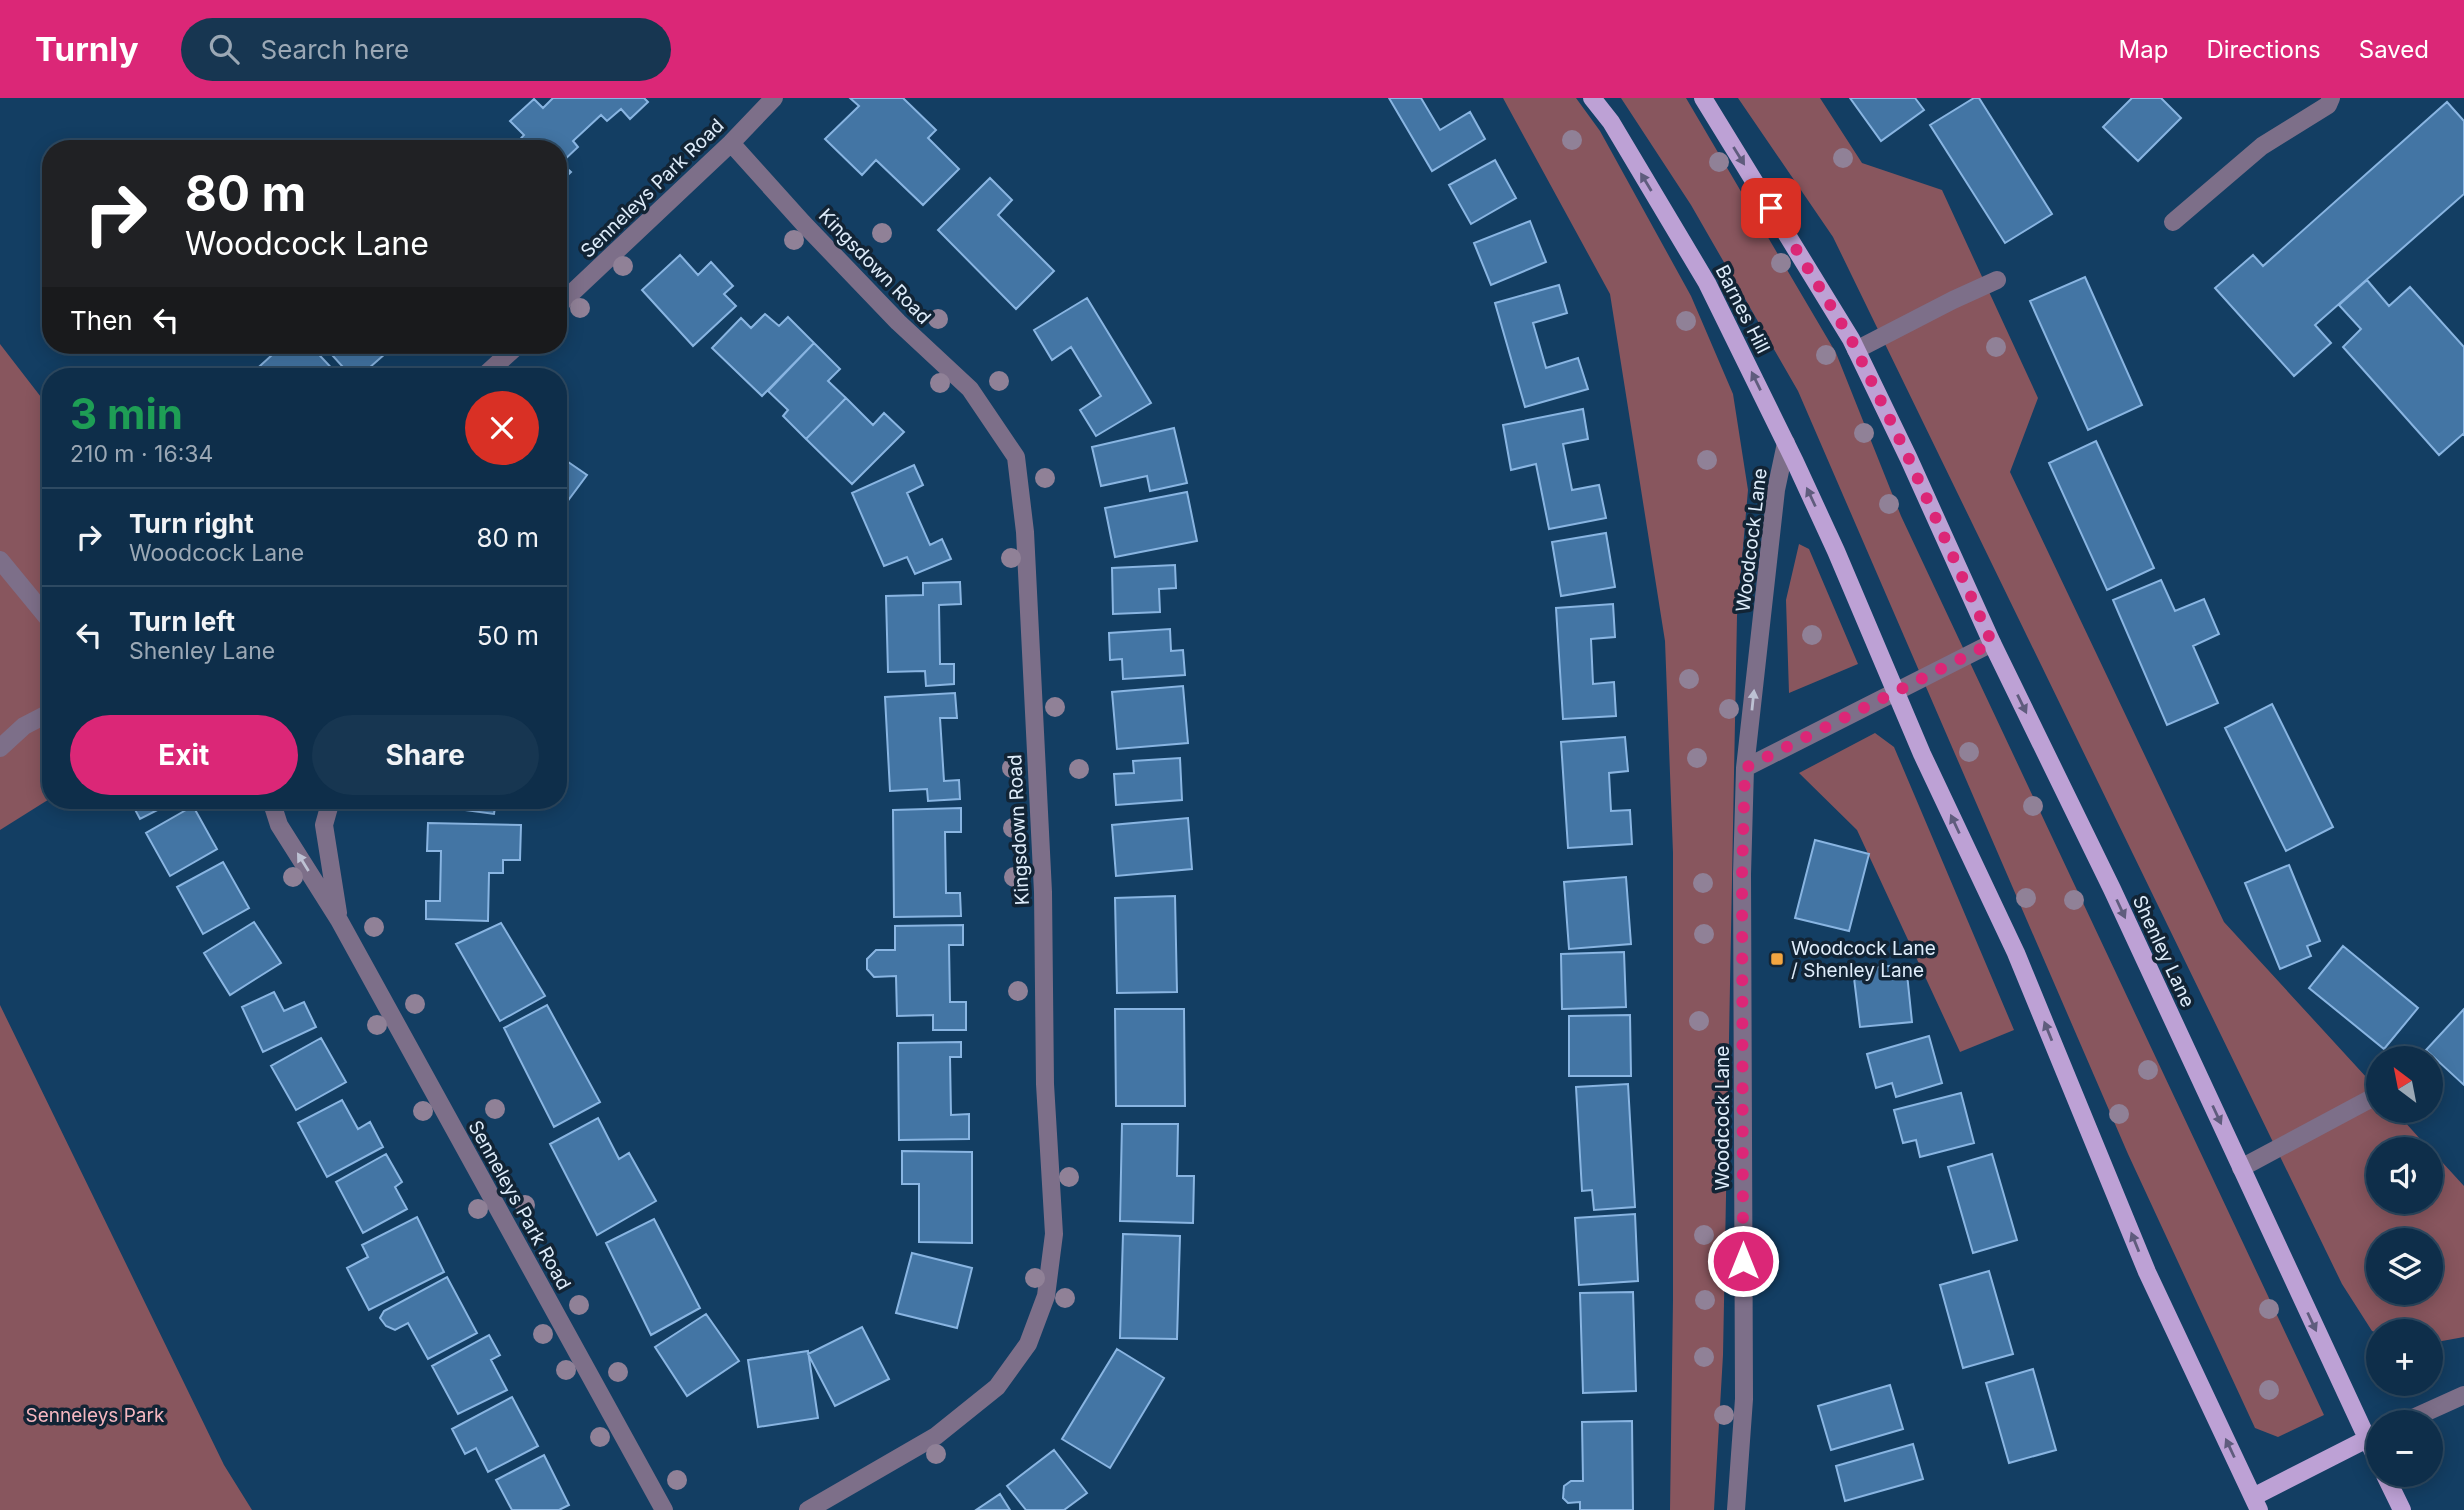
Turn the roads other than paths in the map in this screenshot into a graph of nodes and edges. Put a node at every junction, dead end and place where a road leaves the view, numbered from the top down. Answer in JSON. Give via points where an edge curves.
{"nodes":[{"id":1,"x":774,"y":98,"type":"edge"},
{"id":2,"x":1592,"y":98,"type":"edge"},
{"id":3,"x":1703,"y":98,"type":"edge"},
{"id":4,"x":2330,"y":101,"type":"edge"},
{"id":5,"x":731,"y":142,"type":"junction"},
{"id":6,"x":2173,"y":222,"type":"dead end"},
{"id":7,"x":1997,"y":280,"type":"dead end"},
{"id":8,"x":567,"y":297,"type":"edge"},
{"id":9,"x":1856,"y":350,"type":"junction"},
{"id":10,"x":507,"y":354,"type":"edge"},
{"id":11,"x":493,"y":368,"type":"edge"},
{"id":12,"x":1786,"y":443,"type":"junction"},
{"id":13,"x":0,"y":560,"type":"edge"},
{"id":14,"x":42,"y":611,"type":"edge"},
{"id":15,"x":1992,"y":643,"type":"junction"},
{"id":16,"x":1897,"y":692,"type":"junction"},
{"id":17,"x":42,"y":717,"type":"edge"},
{"id":18,"x":0,"y":748,"type":"edge"},
{"id":19,"x":1745,"y":768,"type":"junction"},
{"id":20,"x":274,"y":809,"type":"edge"},
{"id":21,"x":328,"y":809,"type":"edge"},
{"id":22,"x":339,"y":920,"type":"junction"},
{"id":23,"x":2366,"y":1101,"type":"edge"},
{"id":24,"x":2242,"y":1168,"type":"junction"},
{"id":25,"x":2464,"y":1395,"type":"edge"},
{"id":26,"x":2431,"y":1410,"type":"edge"},
{"id":27,"x":2366,"y":1424,"type":"edge"},
{"id":28,"x":2366,"y":1440,"type":"edge"},
{"id":29,"x":2391,"y":1487,"type":"edge"},
{"id":30,"x":2256,"y":1504,"type":"edge"},
{"id":31,"x":664,"y":1510,"type":"edge"},
{"id":32,"x":808,"y":1510,"type":"edge"},
{"id":33,"x":1736,"y":1510,"type":"edge"},
{"id":34,"x":2402,"y":1510,"type":"edge"}],
"edges":[{"from":1,"to":5,"type":"street","name":"Senneleys Park Road"},
{"from":12,"to":2,"type":"main road","name":"Barnes Hill","one_way":true,"via":[[1707,283]]},
{"from":3,"to":9,"type":"main road","one_way":true},
{"from":4,"to":6,"type":"street","via":[[2262,146]]},
{"from":5,"to":8,"type":"street","name":"Senneleys Park Road"},
{"from":5,"to":32,"type":"street","name":"Kingsdown Road","via":[[898,322],[970,389],[1016,457],[1025,532],[1054,1234],[1046,1296],[1028,1344],[997,1387],[936,1436]]},
{"from":7,"to":9,"type":"street"},
{"from":9,"to":15,"type":"main road","name":"Shenley Lane"},
{"from":10,"to":11,"type":"street"},
{"from":16,"to":12,"type":"main road","name":"Barnes Hill","one_way":true},
{"from":19,"to":12,"type":"street","name":"Woodcock Lane","one_way":true,"via":[[1776,490]]},
{"from":13,"to":14,"type":"street"},
{"from":15,"to":16,"type":"street"},
{"from":15,"to":24,"type":"main road","name":"Shenley Lane","one_way":true},
{"from":16,"to":19,"type":"street"},
{"from":30,"to":16,"type":"main road","one_way":true,"via":[[2147,1272],[2016,953]]},
{"from":17,"to":18,"type":"street"},
{"from":19,"to":33,"type":"street","name":"Woodcock Lane","via":[[1744,1399]]},
{"from":22,"to":20,"type":"street","name":"Senneleys Park Road","one_way":true,"via":[[279,825]]},
{"from":21,"to":22,"type":"street","name":"Senneleys Park Road","via":[[324,825]]},
{"from":22,"to":31,"type":"street","name":"Senneleys Park Road"},
{"from":23,"to":24,"type":"street"},
{"from":24,"to":27,"type":"main road","name":"Shenley Lane","one_way":true},
{"from":25,"to":26,"type":"street"},
{"from":28,"to":30,"type":"main road"},
{"from":29,"to":34,"type":"main road"}]}
